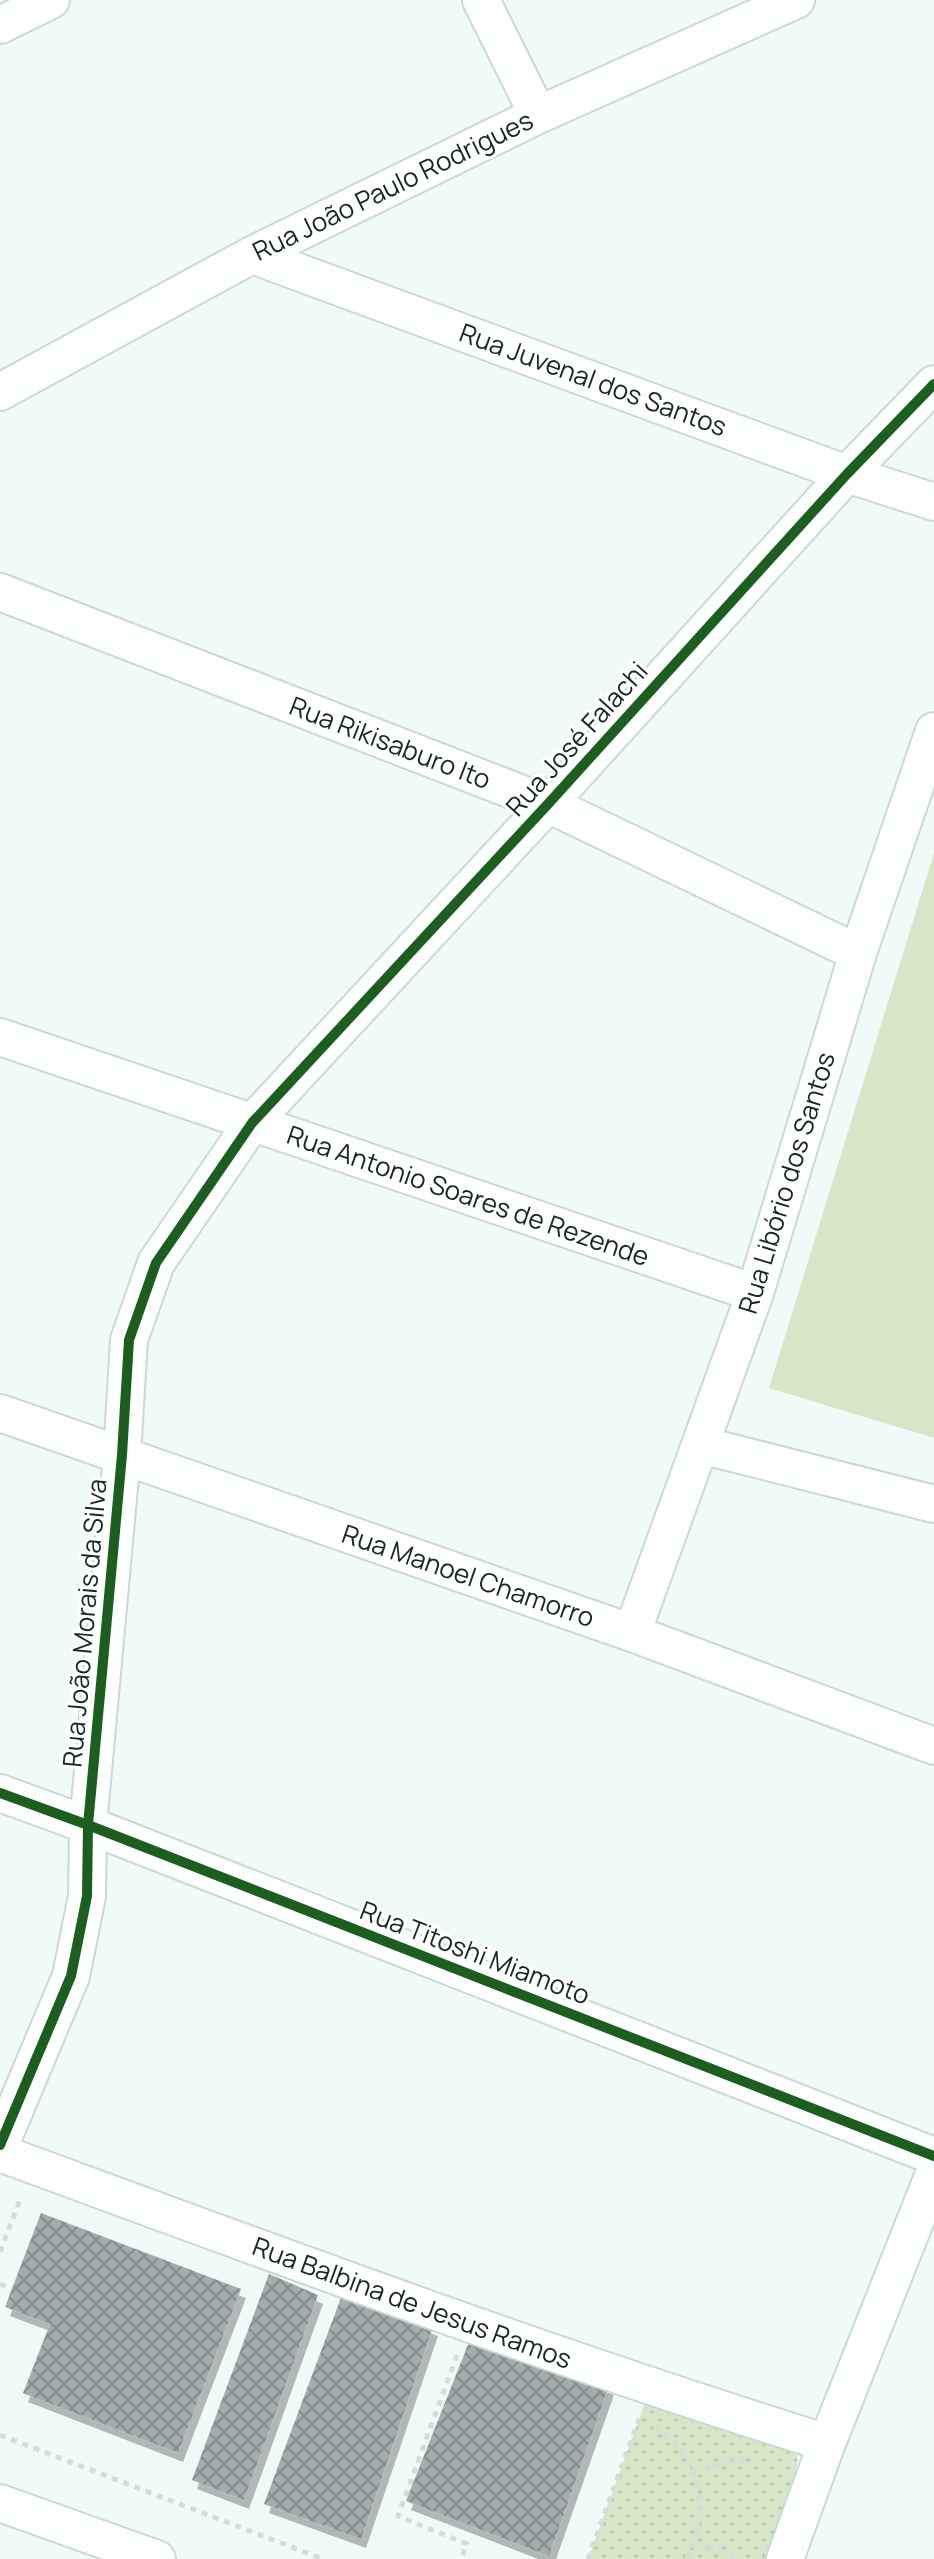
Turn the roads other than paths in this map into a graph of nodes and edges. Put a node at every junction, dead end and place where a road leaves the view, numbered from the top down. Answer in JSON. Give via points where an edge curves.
{"nodes":[{"id":1,"x":51,"y":0,"type":"edge"},
{"id":2,"x":481,"y":0,"type":"edge"},
{"id":3,"x":796,"y":0,"type":"edge"},
{"id":4,"x":0,"y":25,"type":"edge"},
{"id":5,"x":538,"y":115,"type":"junction"},
{"id":6,"x":252,"y":255,"type":"junction"},
{"id":7,"x":934,"y":384,"type":"edge"},
{"id":8,"x":0,"y":392,"type":"edge"},
{"id":9,"x":847,"y":474,"type":"junction"},
{"id":10,"x":934,"y":502,"type":"edge"},
{"id":11,"x":0,"y":592,"type":"edge"},
{"id":12,"x":934,"y":731,"type":"edge"},
{"id":13,"x":548,"y":804,"type":"junction"},
{"id":14,"x":858,"y":953,"type":"junction"},
{"id":15,"x":0,"y":1037,"type":"edge"},
{"id":16,"x":252,"y":1123,"type":"junction"},
{"id":17,"x":755,"y":1293,"type":"junction"},
{"id":18,"x":0,"y":1413,"type":"edge"},
{"id":19,"x":701,"y":1445,"type":"junction"},
{"id":20,"x":122,"y":1455,"type":"junction"},
{"id":21,"x":934,"y":1504,"type":"edge"},
{"id":22,"x":632,"y":1633,"type":"junction"},
{"id":23,"x":934,"y":1746,"type":"edge"},
{"id":24,"x":0,"y":1793,"type":"edge"},
{"id":25,"x":88,"y":1825,"type":"junction"},
{"id":26,"x":0,"y":2145,"type":"edge"},
{"id":27,"x":0,"y":2153,"type":"edge"},
{"id":28,"x":934,"y":2156,"type":"edge"},
{"id":29,"x":934,"y":2174,"type":"edge"},
{"id":30,"x":827,"y":2443,"type":"junction"},
{"id":31,"x":0,"y":2503,"type":"edge"},
{"id":32,"x":157,"y":2559,"type":"edge"},
{"id":33,"x":785,"y":2559,"type":"edge"}],
"edges":[{"from":1,"to":4,"type":"street"},
{"from":2,"to":5,"type":"street"},
{"from":3,"to":5,"type":"street","name":"Rua João Paulo Rodrigues"},
{"from":5,"to":6,"type":"street","name":"Rua João Paulo Rodrigues"},
{"from":6,"to":8,"type":"street","name":"Rua João Paulo Rodrigues"},
{"from":6,"to":9,"type":"street","name":"Rua Juvenal dos Santos"},
{"from":7,"to":9,"type":"street","name":"Rua José Falachi"},
{"from":9,"to":10,"type":"street","name":"Rua Juvenal dos Santos"},
{"from":9,"to":13,"type":"street","name":"Rua José Falachi"},
{"from":11,"to":13,"type":"street","name":"Rua Rikisaburo Ito"},
{"from":12,"to":14,"type":"street","name":"Rua Libório dos Santos"},
{"from":13,"to":14,"type":"street","name":"Rua Rikisaburo Ito"},
{"from":13,"to":16,"type":"street","name":"Rua José Falachi"},
{"from":14,"to":17,"type":"street","name":"Rua Libório dos Santos"},
{"from":15,"to":16,"type":"street","name":"Rua Antonio Soares de Rezende"},
{"from":16,"to":17,"type":"street","name":"Rua Antonio Soares de Rezende"},
{"from":16,"to":20,"type":"street","name":"Rua João Morais da Silva","via":[[156,1263],[129,1340]]},
{"from":17,"to":19,"type":"street","name":"Rua Libório dos Santos"},
{"from":18,"to":20,"type":"street","name":"Rua Manoel Chamorro"},
{"from":19,"to":21,"type":"street"},
{"from":19,"to":22,"type":"street","name":"Rua Libório dos Santos"},
{"from":20,"to":22,"type":"street","name":"Rua Manoel Chamorro"},
{"from":20,"to":25,"type":"street","name":"Rua João Morais da Silva"},
{"from":22,"to":23,"type":"street","name":"Rua Manoel Chamorro"},
{"from":24,"to":25,"type":"street","name":"Rua Titoshi Miamoto"},
{"from":25,"to":26,"type":"street","name":"Rua João Morais da Silva","via":[[87,1896],[71,1976]]},
{"from":25,"to":28,"type":"street","name":"Rua Titoshi Miamoto"},
{"from":27,"to":30,"type":"street","name":"Rua Balbina de Jesus Ramos","via":[[469,2325]]},
{"from":29,"to":30,"type":"street"},
{"from":30,"to":33,"type":"street"},
{"from":31,"to":32,"type":"street"}]}
